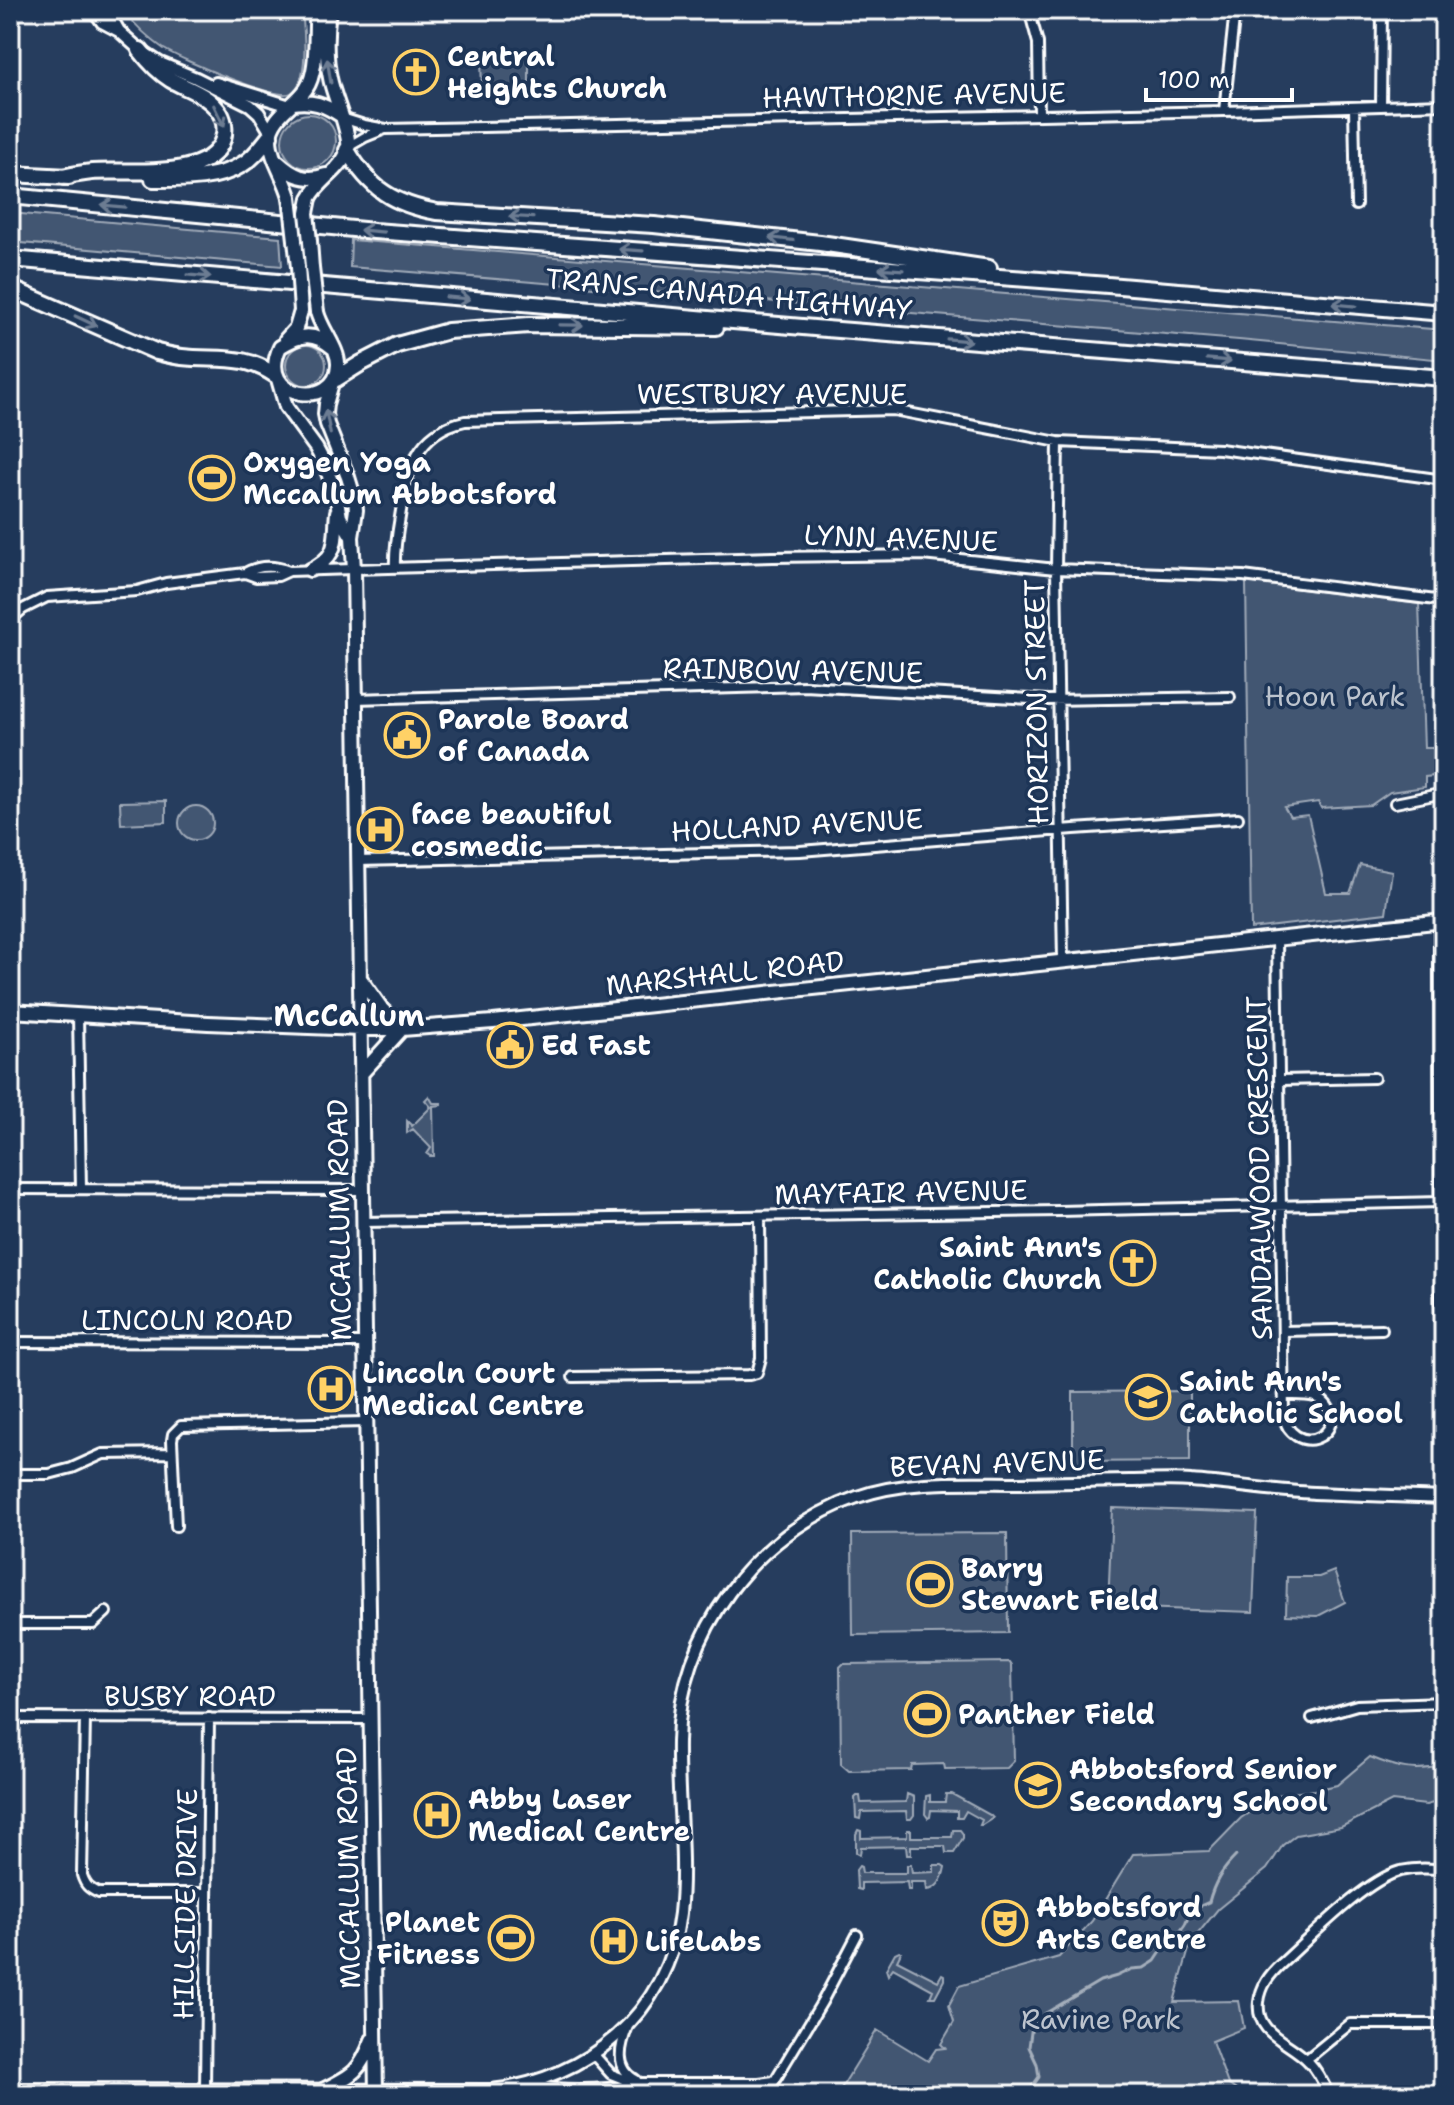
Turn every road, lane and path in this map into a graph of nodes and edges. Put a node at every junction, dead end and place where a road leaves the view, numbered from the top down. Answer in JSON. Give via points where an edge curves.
{"nodes":[{"id":1,"x":94,"y":10,"type":"edge"},
{"id":2,"x":107,"y":10,"type":"edge"},
{"id":3,"x":317,"y":10,"type":"edge"},
{"id":4,"x":329,"y":10,"type":"edge"},
{"id":5,"x":1029,"y":10,"type":"edge"},
{"id":6,"x":1235,"y":10,"type":"edge"},
{"id":7,"x":1382,"y":10,"type":"edge"},
{"id":8,"x":119,"y":31,"type":"junction"},
{"id":9,"x":140,"y":50,"type":"junction"},
{"id":10,"x":196,"y":78,"type":"junction"},
{"id":11,"x":292,"y":104,"type":"junction"},
{"id":12,"x":1444,"y":104,"type":"edge"},
{"id":13,"x":1381,"y":106,"type":"junction"},
{"id":14,"x":1354,"y":107,"type":"junction"},
{"id":15,"x":1224,"y":111,"type":"junction"},
{"id":16,"x":1039,"y":114,"type":"junction"},
{"id":17,"x":341,"y":116,"type":"junction"},
{"id":18,"x":386,"y":129,"type":"junction"},
{"id":19,"x":270,"y":134,"type":"junction"},
{"id":20,"x":348,"y":149,"type":"junction"},
{"id":21,"x":276,"y":160,"type":"junction"},
{"id":22,"x":10,"y":174,"type":"edge"},
{"id":23,"x":329,"y":174,"type":"junction"},
{"id":24,"x":62,"y":177,"type":"junction"},
{"id":25,"x":10,"y":196,"type":"edge"},
{"id":26,"x":1356,"y":205,"type":"dead end"},
{"id":27,"x":10,"y":259,"type":"edge"},
{"id":28,"x":1108,"y":285,"type":"junction"},
{"id":29,"x":10,"y":288,"type":"edge"},
{"id":30,"x":1444,"y":313,"type":"edge"},
{"id":31,"x":826,"y":329,"type":"junction"},
{"id":32,"x":280,"y":347,"type":"junction"},
{"id":33,"x":333,"y":348,"type":"junction"},
{"id":34,"x":276,"y":377,"type":"junction"},
{"id":35,"x":1444,"y":378,"type":"edge"},
{"id":36,"x":334,"y":381,"type":"junction"},
{"id":37,"x":1058,"y":442,"type":"junction"},
{"id":38,"x":1444,"y":480,"type":"edge"},
{"id":39,"x":337,"y":504,"type":"junction"},
{"id":40,"x":352,"y":537,"type":"junction"},
{"id":41,"x":395,"y":568,"type":"junction"},
{"id":42,"x":354,"y":569,"type":"junction"},
{"id":43,"x":1056,"y":569,"type":"junction"},
{"id":44,"x":310,"y":570,"type":"junction"},
{"id":45,"x":1444,"y":601,"type":"edge"},
{"id":46,"x":10,"y":620,"type":"edge"},
{"id":47,"x":1230,"y":697,"type":"dead end"},
{"id":48,"x":355,"y":699,"type":"junction"},
{"id":49,"x":1058,"y":699,"type":"junction"},
{"id":50,"x":1444,"y":793,"type":"edge"},
{"id":51,"x":1395,"y":803,"type":"dead end"},
{"id":52,"x":1238,"y":818,"type":"dead end"},
{"id":53,"x":1060,"y":831,"type":"junction"},
{"id":54,"x":358,"y":861,"type":"junction"},
{"id":55,"x":1441,"y":921,"type":"edge"},
{"id":56,"x":1277,"y":939,"type":"junction"},
{"id":57,"x":1063,"y":961,"type":"junction"},
{"id":58,"x":360,"y":978,"type":"junction"},
{"id":59,"x":10,"y":1011,"type":"edge"},
{"id":60,"x":78,"y":1015,"type":"junction"},
{"id":61,"x":360,"y":1029,"type":"junction"},
{"id":62,"x":402,"y":1029,"type":"junction"},
{"id":63,"x":361,"y":1074,"type":"junction"},
{"id":64,"x":1374,"y":1078,"type":"dead end"},
{"id":65,"x":1281,"y":1080,"type":"junction"},
{"id":66,"x":10,"y":1189,"type":"edge"},
{"id":67,"x":81,"y":1189,"type":"junction"},
{"id":68,"x":362,"y":1190,"type":"junction"},
{"id":69,"x":1441,"y":1202,"type":"junction"},
{"id":70,"x":1282,"y":1207,"type":"junction"},
{"id":71,"x":760,"y":1216,"type":"junction"},
{"id":72,"x":363,"y":1222,"type":"junction"},
{"id":73,"x":1382,"y":1329,"type":"dead end"},
{"id":74,"x":1283,"y":1331,"type":"junction"},
{"id":75,"x":10,"y":1342,"type":"edge"},
{"id":76,"x":365,"y":1343,"type":"junction"},
{"id":77,"x":573,"y":1377,"type":"dead end"},
{"id":78,"x":1444,"y":1387,"type":"edge"},
{"id":79,"x":1284,"y":1395,"type":"junction"},
{"id":80,"x":366,"y":1422,"type":"junction"},
{"id":81,"x":172,"y":1453,"type":"junction"},
{"id":82,"x":10,"y":1474,"type":"edge"},
{"id":83,"x":1444,"y":1498,"type":"edge"},
{"id":84,"x":176,"y":1526,"type":"dead end"},
{"id":85,"x":103,"y":1614,"type":"dead end"},
{"id":86,"x":10,"y":1624,"type":"edge"},
{"id":87,"x":1444,"y":1702,"type":"edge"},
{"id":88,"x":10,"y":1718,"type":"edge"},
{"id":89,"x":85,"y":1718,"type":"junction"},
{"id":90,"x":209,"y":1718,"type":"junction"},
{"id":91,"x":1312,"y":1718,"type":"dead end"},
{"id":92,"x":370,"y":1719,"type":"junction"},
{"id":93,"x":1444,"y":1870,"type":"edge"},
{"id":94,"x":207,"y":1893,"type":"junction"},
{"id":95,"x":857,"y":1935,"type":"dead end"},
{"id":96,"x":1444,"y":2024,"type":"edge"},
{"id":97,"x":628,"y":2026,"type":"junction"},
{"id":98,"x":375,"y":2033,"type":"junction"},
{"id":99,"x":594,"y":2055,"type":"junction"},
{"id":100,"x":1307,"y":2059,"type":"junction"},
{"id":101,"x":774,"y":2081,"type":"junction"},
{"id":102,"x":527,"y":2084,"type":"junction"},
{"id":103,"x":644,"y":2084,"type":"junction"},
{"id":104,"x":10,"y":2089,"type":"edge"},
{"id":105,"x":205,"y":2090,"type":"junction"},
{"id":106,"x":323,"y":2090,"type":"junction"},
{"id":107,"x":49,"y":2092,"type":"edge"},
{"id":108,"x":191,"y":2092,"type":"edge"},
{"id":109,"x":376,"y":2093,"type":"edge"},
{"id":110,"x":766,"y":2095,"type":"edge"},
{"id":111,"x":1329,"y":2095,"type":"edge"}],
"edges":[{"from":1,"to":8,"type":"street","via":[[102,22]]},
{"from":2,"to":8,"type":"street"},
{"from":3,"to":11,"type":"main road","via":[[310,81]]},
{"from":17,"to":4,"type":"main road","one_way":true,"via":[[327,56]]},
{"from":5,"to":16,"type":"street","via":[[1038,43]]},
{"from":6,"to":15,"type":"street"},
{"from":7,"to":13,"type":"street"},
{"from":8,"to":9,"type":"street"},
{"from":9,"to":10,"type":"street"},
{"from":9,"to":24,"type":"highway","one_way":true,"via":[[162,74],[218,109],[225,125],[221,144],[211,157],[183,168]]},
{"from":10,"to":11,"type":"street"},
{"from":10,"to":19,"type":"street","via":[[250,105]]},
{"from":11,"to":17,"type":"main road","via":[[312,102]]},
{"from":11,"to":19,"type":"main road"},
{"from":12,"to":13,"type":"street","name":"HAWTHORNE AVENUE"},
{"from":13,"to":14,"type":"street","name":"HAWTHORNE AVENUE"},
{"from":14,"to":15,"type":"street","name":"HAWTHORNE AVENUE"},
{"from":14,"to":26,"type":"street"},
{"from":15,"to":16,"type":"street","name":"HAWTHORNE AVENUE"},
{"from":16,"to":18,"type":"street","name":"HAWTHORNE AVENUE"},
{"from":17,"to":18,"type":"street","name":"HAWTHORNE AVENUE"},
{"from":17,"to":20,"type":"main road"},
{"from":18,"to":20,"type":"street","name":"HAWTHORNE AVENUE"},
{"from":19,"to":21,"type":"main road"},
{"from":19,"to":24,"type":"highway","via":[[244,164],[214,175]]},
{"from":20,"to":23,"type":"main road"},
{"from":28,"to":20,"type":"highway","one_way":true,"via":[[670,226],[426,210],[380,191],[359,171]]},
{"from":21,"to":23,"type":"main road","via":[[305,179]]},
{"from":21,"to":32,"type":"main road","bridge":true,"via":[[290,197],[301,311],[296,328]]},
{"from":22,"to":24,"type":"highway"},
{"from":23,"to":33,"type":"main road","bridge":true,"via":[[310,198],[307,213],[317,312]]},
{"from":28,"to":25,"type":"highway","name":"TRANS-CANADA HIGHWAY","one_way":true,"via":[[374,231]]},
{"from":27,"to":31,"type":"highway","name":"TRANS-CANADA HIGHWAY","one_way":true},
{"from":30,"to":28,"type":"highway","name":"TRANS-CANADA HIGHWAY","one_way":true},
{"from":29,"to":34,"type":"highway","one_way":true,"via":[[157,352],[242,360]]},
{"from":31,"to":35,"type":"highway","name":"TRANS-CANADA HIGHWAY","one_way":true},
{"from":36,"to":31,"type":"highway","one_way":true,"via":[[397,345],[464,329]]},
{"from":32,"to":33,"type":"main road","via":[[309,336]]},
{"from":32,"to":34,"type":"main road"},
{"from":33,"to":36,"type":"main road","via":[[338,366]]},
{"from":34,"to":36,"type":"main road","via":[[290,390],[309,394]]},
{"from":34,"to":39,"type":"main road","name":"MCCALLUM ROAD","via":[[286,407],[325,465]]},
{"from":40,"to":36,"type":"main road","name":"MCCALLUM ROAD","one_way":true,"via":[[355,500],[325,414]]},
{"from":37,"to":38,"type":"street","name":"WESTBURY AVENUE","via":[[1220,449]]},
{"from":37,"to":41,"type":"street","name":"WESTBURY AVENUE","via":[[893,410],[465,421],[439,430],[414,459],[405,483]]},
{"from":37,"to":43,"type":"street","name":"HORIZON STREET"},
{"from":39,"to":40,"type":"main road","name":"MCCALLUM ROAD"},
{"from":39,"to":44,"type":"main road","via":[[332,555]]},
{"from":40,"to":42,"type":"main road","name":"MCCALLUM ROAD"},
{"from":41,"to":42,"type":"street","name":"LYNN AVENUE"},
{"from":41,"to":43,"type":"street","name":"LYNN AVENUE","via":[[922,555]]},
{"from":42,"to":44,"type":"street","name":"LYNN AVENUE"},
{"from":42,"to":48,"type":"main road","name":"MCCALLUM ROAD"},
{"from":43,"to":45,"type":"street","name":"LYNN AVENUE","via":[[1243,576]]},
{"from":43,"to":49,"type":"street","name":"HORIZON STREET"},
{"from":44,"to":46,"type":"street","name":"LYNN AVENUE","via":[[255,567],[137,591],[47,597]]},
{"from":47,"to":49,"type":"street","name":"RAINBOW AVENUE"},
{"from":48,"to":49,"type":"street","name":"RAINBOW AVENUE","via":[[805,686]]},
{"from":48,"to":54,"type":"main road","name":"MCCALLUM ROAD"},
{"from":49,"to":53,"type":"street","name":"HORIZON STREET"},
{"from":50,"to":51,"type":"street"},
{"from":52,"to":53,"type":"street","name":"HOLLAND AVENUE"},
{"from":53,"to":54,"type":"street","name":"HOLLAND AVENUE","via":[[800,851]]},
{"from":53,"to":57,"type":"street","name":"HORIZON STREET"},
{"from":54,"to":58,"type":"main road","name":"MCCALLUM ROAD"},
{"from":55,"to":56,"type":"main road","name":"MARSHALL ROAD"},
{"from":55,"to":69,"type":"street"},
{"from":56,"to":57,"type":"main road","name":"MARSHALL ROAD"},
{"from":56,"to":65,"type":"street","name":"SANDALWOOD CRESCENT"},
{"from":57,"to":62,"type":"main road","name":"MARSHALL ROAD"},
{"from":58,"to":61,"type":"main road","name":"MCCALLUM ROAD"},
{"from":58,"to":62,"type":"main road"},
{"from":59,"to":60,"type":"main road","name":"MARSHALL ROAD"},
{"from":60,"to":61,"type":"main road","name":"MARSHALL ROAD"},
{"from":60,"to":67,"type":"street"},
{"from":61,"to":62,"type":"main road","name":"MARSHALL ROAD"},
{"from":61,"to":63,"type":"main road","name":"MCCALLUM ROAD"},
{"from":62,"to":63,"type":"main road"},
{"from":63,"to":68,"type":"main road","name":"MCCALLUM ROAD"},
{"from":64,"to":65,"type":"street"},
{"from":65,"to":70,"type":"street","name":"SANDALWOOD CRESCENT"},
{"from":66,"to":67,"type":"street"},
{"from":67,"to":68,"type":"street"},
{"from":68,"to":72,"type":"main road","name":"MCCALLUM ROAD"},
{"from":69,"to":70,"type":"street","name":"MAYFAIR AVENUE"},
{"from":69,"to":78,"type":"street"},
{"from":70,"to":71,"type":"street","name":"MAYFAIR AVENUE"},
{"from":70,"to":74,"type":"street","name":"SANDALWOOD CRESCENT"},
{"from":71,"to":72,"type":"street","name":"MAYFAIR AVENUE"},
{"from":71,"to":77,"type":"street","via":[[757,1373]]},
{"from":72,"to":76,"type":"main road","name":"MCCALLUM ROAD"},
{"from":73,"to":74,"type":"street"},
{"from":74,"to":79,"type":"street","name":"SANDALWOOD CRESCENT"},
{"from":75,"to":76,"type":"street","name":"LINCOLN ROAD"},
{"from":76,"to":80,"type":"main road","name":"MCCALLUM ROAD"},
{"from":79,"to":79,"type":"street","name":"SANDALWOOD CRESCENT","via":[[1285,1423],[1293,1434],[1305,1439],[1327,1431],[1332,1417],[1327,1404]]},
{"from":80,"to":81,"type":"street","via":[[186,1425],[173,1434]]},
{"from":80,"to":92,"type":"main road","name":"MCCALLUM ROAD"},
{"from":81,"to":82,"type":"street","via":[[103,1454],[49,1474]]},
{"from":81,"to":84,"type":"street"},
{"from":83,"to":97,"type":"street","name":"BEVAN AVENUE","via":[[1189,1481],[912,1485],[858,1497],[797,1528],[736,1582],[708,1628],[689,1674],[678,1739],[678,1927],[658,1981]]},
{"from":85,"to":86,"type":"street","via":[[93,1624]]},
{"from":87,"to":91,"type":"street","via":[[1357,1705]]},
{"from":88,"to":89,"type":"street","name":"BUSBY ROAD"},
{"from":89,"to":90,"type":"street","name":"BUSBY ROAD"},
{"from":89,"to":94,"type":"street","via":[[85,1884],[99,1893]]},
{"from":90,"to":92,"type":"street","name":"BUSBY ROAD"},
{"from":90,"to":94,"type":"street","name":"HILLSIDE DRIVE"},
{"from":92,"to":98,"type":"main road","name":"MCCALLUM ROAD"},
{"from":93,"to":100,"type":"street","via":[[1398,1872],[1362,1891],[1271,1974],[1261,1989],[1259,2016],[1270,2032]]},
{"from":94,"to":105,"type":"street","name":"HILLSIDE DRIVE"},
{"from":95,"to":101,"type":"street"},
{"from":96,"to":100,"type":"street","via":[[1350,2024]]},
{"from":97,"to":99,"type":"street","name":"BEVAN AVENUE"},
{"from":97,"to":103,"type":"street","via":[[619,2058],[629,2076]]},
{"from":98,"to":106,"type":"main road","via":[[364,2062]]},
{"from":98,"to":109,"type":"main road","name":"MCCALLUM ROAD"},
{"from":99,"to":102,"type":"street","name":"BEVAN AVENUE"},
{"from":99,"to":103,"type":"street","via":[[611,2074]]},
{"from":100,"to":111,"type":"street"},
{"from":101,"to":103,"type":"street"},
{"from":101,"to":110,"type":"street"},
{"from":102,"to":103,"type":"street","via":[[551,2089]]},
{"from":102,"to":109,"type":"street","name":"BEVAN AVENUE"},
{"from":104,"to":107,"type":"street","name":"BEVAN AVENUE"},
{"from":105,"to":106,"type":"street","name":"BEVAN AVENUE"},
{"from":105,"to":108,"type":"street","name":"BEVAN AVENUE"},
{"from":106,"to":109,"type":"street","name":"BEVAN AVENUE"},
{"from":107,"to":108,"type":"street","name":"BEVAN AVENUE"}]}
